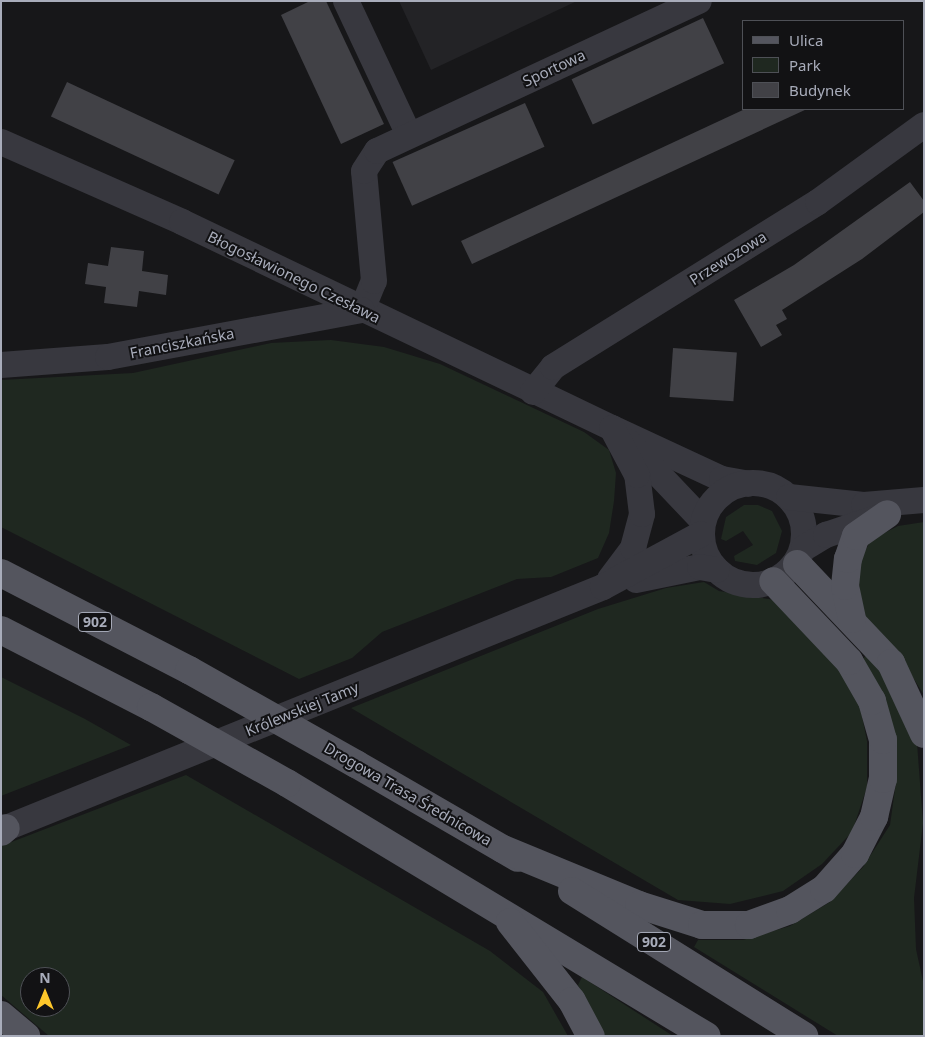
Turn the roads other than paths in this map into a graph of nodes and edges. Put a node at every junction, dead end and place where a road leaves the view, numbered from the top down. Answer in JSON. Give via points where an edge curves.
{"nodes":[{"id":1,"x":346,"y":1,"type":"edge"},
{"id":2,"x":699,"y":1,"type":"edge"},
{"id":3,"x":924,"y":124,"type":"edge"},
{"id":4,"x":410,"y":135,"type":"junction"},
{"id":5,"x":1,"y":142,"type":"edge"},
{"id":6,"x":362,"y":310,"type":"junction"},
{"id":7,"x":1,"y":365,"type":"edge"},
{"id":8,"x":533,"y":392,"type":"junction"},
{"id":9,"x":612,"y":428,"type":"junction"},
{"id":10,"x":749,"y":484,"type":"junction"},
{"id":11,"x":789,"y":498,"type":"junction"},
{"id":12,"x":924,"y":500,"type":"edge"},
{"id":13,"x":924,"y":506,"type":"edge"},
{"id":14,"x":887,"y":514,"type":"junction"},
{"id":15,"x":702,"y":527,"type":"junction"},
{"id":16,"x":801,"y":556,"type":"junction"},
{"id":17,"x":716,"y":570,"type":"junction"},
{"id":18,"x":1,"y":573,"type":"edge"},
{"id":19,"x":773,"y":581,"type":"junction"},
{"id":20,"x":603,"y":587,"type":"junction"},
{"id":21,"x":852,"y":619,"type":"junction"},
{"id":22,"x":1,"y":630,"type":"edge"},
{"id":23,"x":924,"y":734,"type":"edge"},
{"id":24,"x":3,"y":830,"type":"edge"},
{"id":25,"x":503,"y":849,"type":"junction"},
{"id":26,"x":498,"y":907,"type":"junction"},
{"id":27,"x":1,"y":1015,"type":"edge"},
{"id":28,"x":26,"y":1036,"type":"edge"},
{"id":29,"x":591,"y":1036,"type":"edge"},
{"id":30,"x":708,"y":1036,"type":"edge"},
{"id":31,"x":804,"y":1036,"type":"edge"}],
"edges":[{"from":1,"to":4,"type":"street"},
{"from":2,"to":4,"type":"street","name":"Sportowa"},
{"from":3,"to":8,"type":"street","name":"Przewozowa","via":[[818,202],[553,367]]},
{"from":4,"to":6,"type":"street","name":"Sportowa","via":[[378,151],[364,171],[374,282]]},
{"from":5,"to":6,"type":"street","name":"Błogosławionego Czesława","via":[[182,222]]},
{"from":6,"to":7,"type":"street","name":"Franciszkańska","via":[[108,357]]},
{"from":6,"to":8,"type":"street","name":"Błogosławionego Czesława"},
{"from":8,"to":9,"type":"street","name":"Błogosławionego Czesława"},
{"from":9,"to":10,"type":"street","via":[[722,478]]},
{"from":9,"to":15,"type":"street","via":[[668,480]]},
{"from":9,"to":20,"type":"street","via":[[637,475],[642,514],[633,548]]},
{"from":10,"to":11,"type":"street","via":[[772,487]]},
{"from":10,"to":15,"type":"street","via":[[730,488],[716,498]]},
{"from":11,"to":12,"type":"street","via":[[864,505]]},
{"from":11,"to":16,"type":"street","via":[[802,518]]},
{"from":13,"to":14,"type":"street"},
{"from":14,"to":16,"type":"street","via":[[826,535]]},
{"from":14,"to":21,"type":"main road","via":[[856,536],[848,559],[845,586]]},
{"from":15,"to":17,"type":"street","via":[[705,552]]},
{"from":15,"to":20,"type":"street","name":"Królewskiej Tamy"},
{"from":16,"to":19,"type":"street"},
{"from":16,"to":21,"type":"main road"},
{"from":17,"to":19,"type":"street","via":[[734,582],[753,585]]},
{"from":17,"to":20,"type":"street","name":"Królewskiej Tamy","via":[[700,567]]},
{"from":18,"to":25,"type":"main road","name":"Drogowa Trasa Średnicowa","number":"902","bridge":true,"via":[[189,670]]},
{"from":19,"to":25,"type":"main road","via":[[849,661],[872,701],[883,740],[883,779],[874,817],[855,854],[824,889],[790,910],[750,924],[702,924],[639,905]]},
{"from":20,"to":24,"type":"street","name":"Królewskiej Tamy"},
{"from":21,"to":23,"type":"main road","via":[[891,663]]},
{"from":22,"to":26,"type":"main road","bridge":true,"via":[[151,707]]},
{"from":25,"to":31,"type":"main road","name":"Drogowa Trasa Średnicowa","number":"902"},
{"from":26,"to":29,"type":"main road","via":[[572,1001]]},
{"from":26,"to":30,"type":"main road"},
{"from":27,"to":28,"type":"main road"}]}
